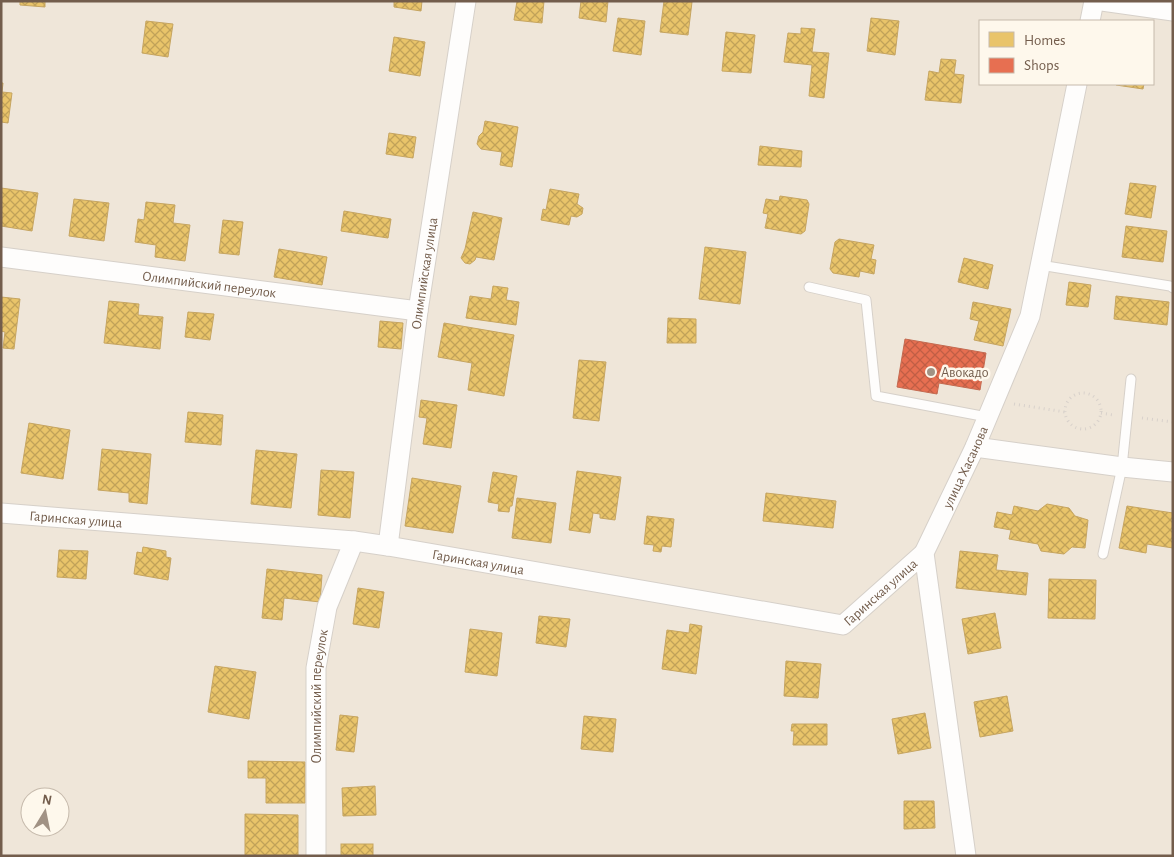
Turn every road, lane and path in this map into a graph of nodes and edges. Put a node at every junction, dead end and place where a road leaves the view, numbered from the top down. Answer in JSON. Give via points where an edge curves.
{"nodes":[{"id":1,"x":466,"y":1,"type":"edge"},
{"id":2,"x":1094,"y":1,"type":"edge"},
{"id":3,"x":1102,"y":1,"type":"edge"},
{"id":4,"x":1173,"y":12,"type":"edge"},
{"id":5,"x":1090,"y":20,"type":"edge"},
{"id":6,"x":1077,"y":85,"type":"edge"},
{"id":7,"x":1,"y":258,"type":"edge"},
{"id":8,"x":1040,"y":265,"type":"junction"},
{"id":9,"x":809,"y":287,"type":"dead end"},
{"id":10,"x":1173,"y":288,"type":"edge"},
{"id":11,"x":418,"y":311,"type":"junction"},
{"id":12,"x":1131,"y":379,"type":"dead end"},
{"id":13,"x":991,"y":409,"type":"junction"},
{"id":14,"x":1065,"y":412,"type":"junction"},
{"id":15,"x":975,"y":447,"type":"junction"},
{"id":16,"x":1122,"y":467,"type":"junction"},
{"id":17,"x":1173,"y":472,"type":"edge"},
{"id":18,"x":1,"y":513,"type":"edge"},
{"id":19,"x":354,"y":541,"type":"junction"},
{"id":20,"x":388,"y":546,"type":"junction"},
{"id":21,"x":924,"y":553,"type":"junction"},
{"id":22,"x":1103,"y":554,"type":"dead end"},
{"id":23,"x":316,"y":856,"type":"edge"},
{"id":24,"x":966,"y":856,"type":"edge"}],
"edges":[{"from":1,"to":11,"type":"street","name":"Олимпийская улица"},
{"from":2,"to":5,"type":"street"},
{"from":3,"to":4,"type":"street"},
{"from":6,"to":8,"type":"street","name":"улица Хасанова"},
{"from":7,"to":11,"type":"street","name":"Олимпийский переулок"},
{"from":8,"to":10,"type":"lane"},
{"from":8,"to":13,"type":"street","name":"улица Хасанова","via":[[1030,316]]},
{"from":9,"to":13,"type":"lane","via":[[866,300],[876,396]]},
{"from":11,"to":20,"type":"street","name":"Олимпийская улица"},
{"from":12,"to":16,"type":"lane"},
{"from":13,"to":14,"type":"path"},
{"from":13,"to":15,"type":"street","name":"улица Хасанова"},
{"from":14,"to":14,"type":"path","via":[[1074,427],[1086,429],[1100,419],[1101,407],[1095,397],[1083,393],[1072,397]]},
{"from":15,"to":16,"type":"street"},
{"from":15,"to":21,"type":"street","name":"улица Хасанова"},
{"from":16,"to":17,"type":"street"},
{"from":16,"to":22,"type":"lane"},
{"from":18,"to":19,"type":"street","name":"Гаринская улица"},
{"from":19,"to":20,"type":"street","name":"Гаринская улица"},
{"from":19,"to":23,"type":"street","name":"Олимпийский переулок","via":[[328,607],[316,668]]},
{"from":20,"to":21,"type":"street","name":"Гаринская улица","via":[[842,625]]},
{"from":21,"to":24,"type":"street"}]}
